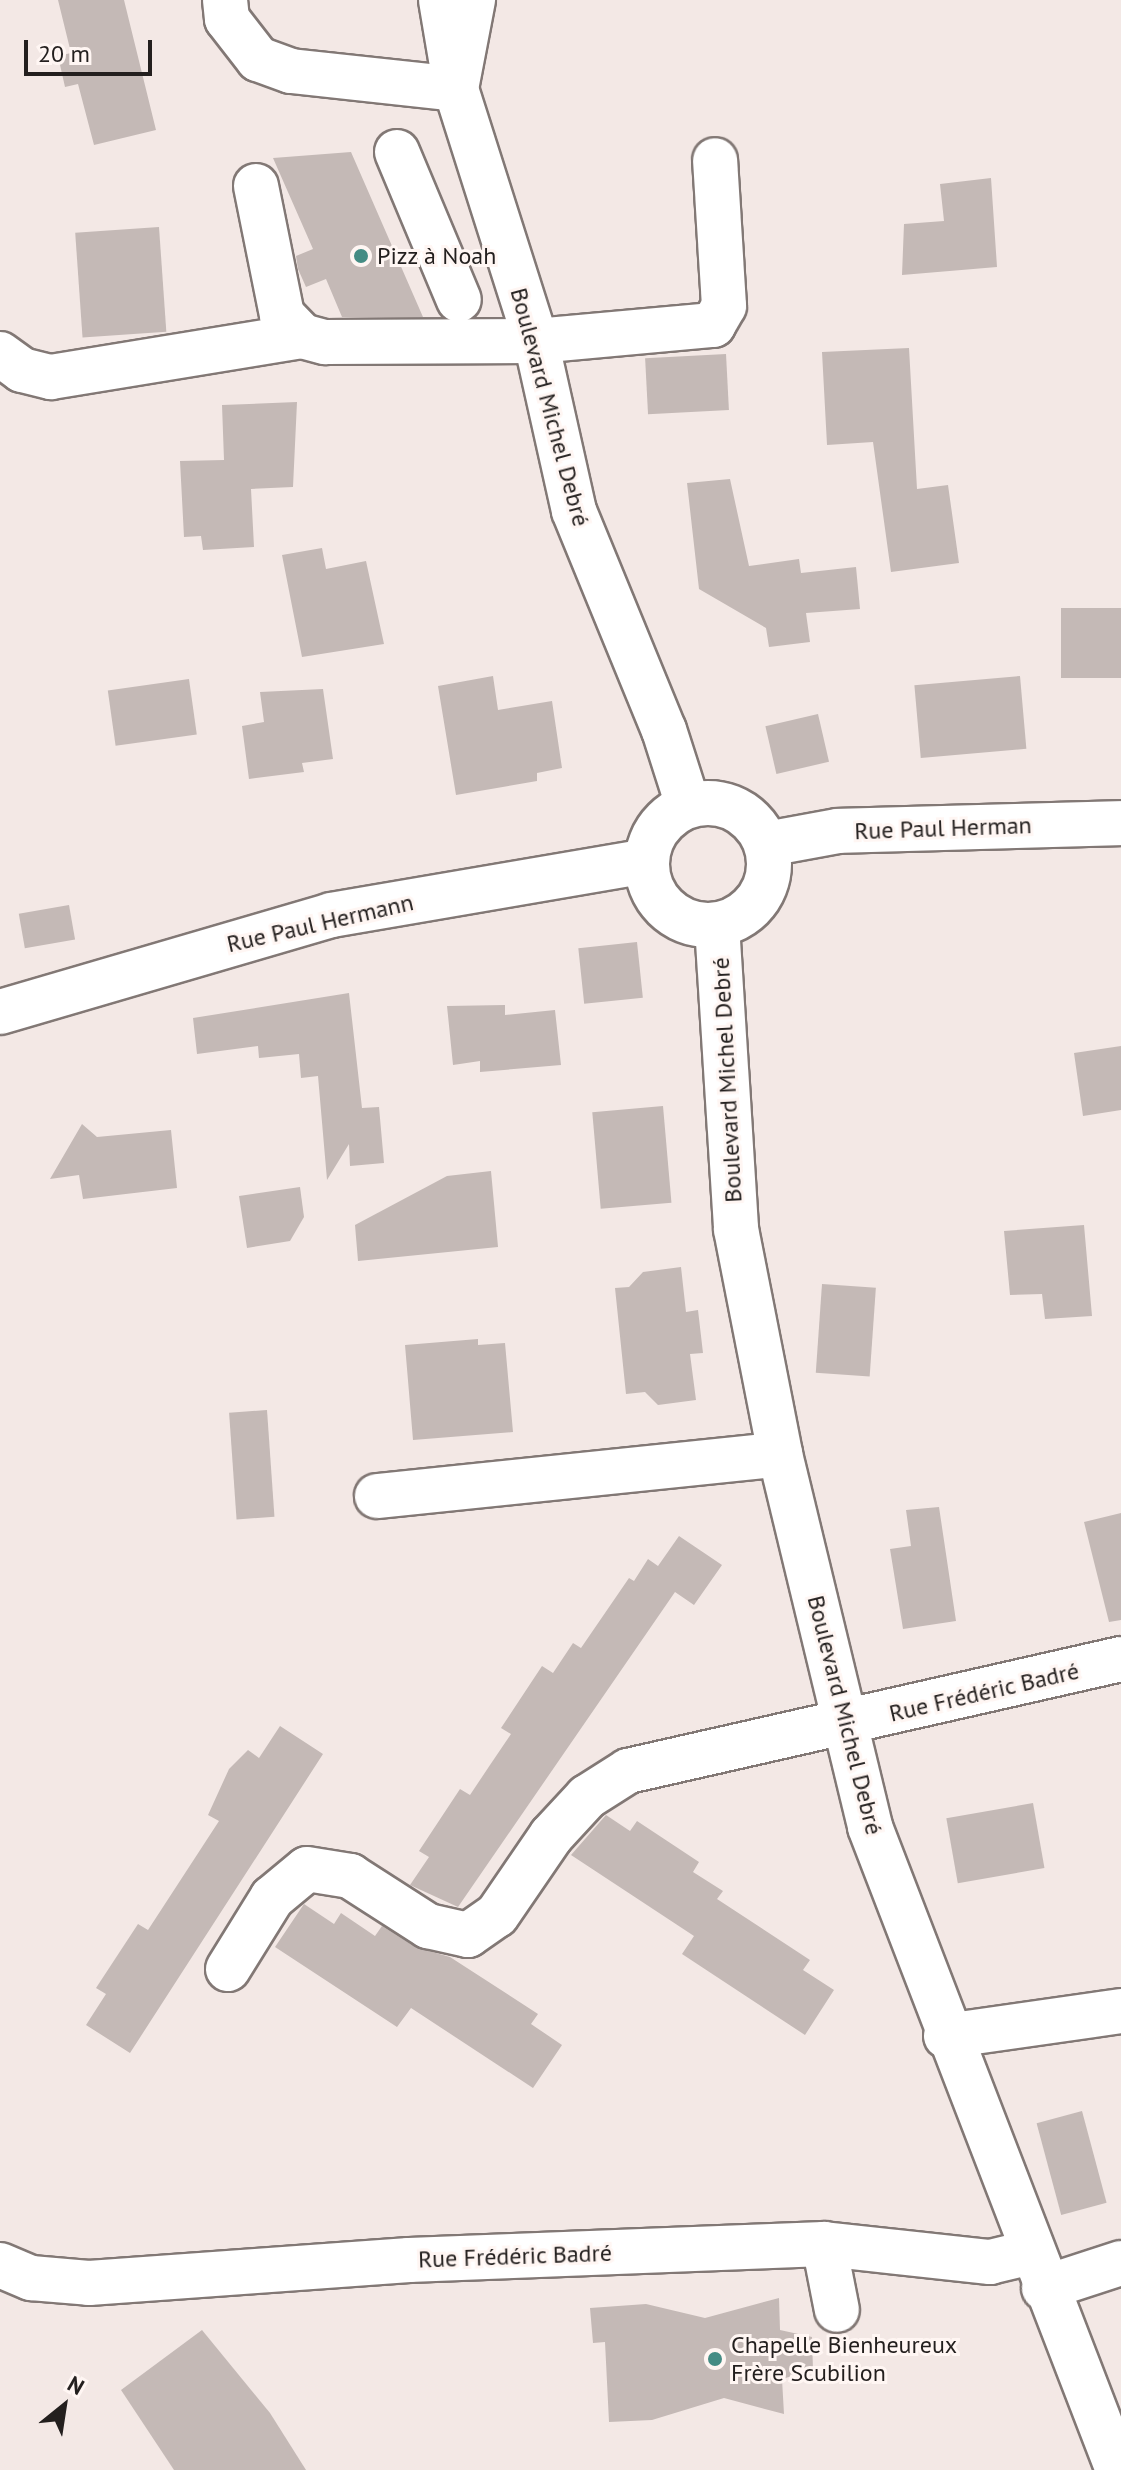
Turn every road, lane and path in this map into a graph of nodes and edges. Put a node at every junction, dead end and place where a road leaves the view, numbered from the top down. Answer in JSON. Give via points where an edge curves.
{"nodes":[{"id":1,"x":225,"y":0,"type":"edge"},
{"id":2,"x":441,"y":0,"type":"edge"},
{"id":3,"x":473,"y":0,"type":"edge"},
{"id":4,"x":456,"y":89,"type":"junction"},
{"id":5,"x":397,"y":152,"type":"dead end"},
{"id":6,"x":715,"y":160,"type":"dead end"},
{"id":7,"x":256,"y":186,"type":"dead end"},
{"id":8,"x":490,"y":198,"type":"junction"},
{"id":9,"x":425,"y":219,"type":"junction"},
{"id":10,"x":459,"y":300,"type":"dead end"},
{"id":11,"x":302,"y":336,"type":"junction"},
{"id":12,"x":536,"y":341,"type":"junction"},
{"id":13,"x":0,"y":354,"type":"edge"},
{"id":14,"x":688,"y":805,"type":"junction"},
{"id":15,"x":1121,"y":823,"type":"edge"},
{"id":16,"x":767,"y":844,"type":"junction"},
{"id":17,"x":646,"y":861,"type":"junction"},
{"id":18,"x":717,"y":925,"type":"junction"},
{"id":19,"x":0,"y":1012,"type":"edge"},
{"id":20,"x":780,"y":1454,"type":"junction"},
{"id":21,"x":377,"y":1496,"type":"dead end"},
{"id":22,"x":1121,"y":1659,"type":"edge"},
{"id":23,"x":847,"y":1724,"type":"junction"},
{"id":24,"x":228,"y":1969,"type":"dead end"},
{"id":25,"x":1121,"y":2011,"type":"edge"},
{"id":26,"x":946,"y":2036,"type":"junction"},
{"id":27,"x":824,"y":2244,"type":"junction"},
{"id":28,"x":1121,"y":2263,"type":"edge"},
{"id":29,"x":0,"y":2265,"type":"edge"},
{"id":30,"x":1038,"y":2270,"type":"junction"},
{"id":31,"x":837,"y":2310,"type":"dead end"},
{"id":32,"x":1118,"y":2470,"type":"edge"}],
"edges":[{"from":1,"to":4,"type":"street","via":[[227,19],[258,59],[291,71]]},
{"from":2,"to":4,"type":"street","name":"Boulevard Michel Debré"},
{"from":3,"to":4,"type":"street"},
{"from":4,"to":8,"type":"street","name":"Boulevard Michel Debré"},
{"from":5,"to":9,"type":"street"},
{"from":6,"to":12,"type":"street","via":[[724,306],[713,325]]},
{"from":7,"to":11,"type":"street","via":[[282,315]]},
{"from":8,"to":9,"type":"street"},
{"from":8,"to":12,"type":"street","name":"Boulevard Michel Debré"},
{"from":9,"to":10,"type":"street"},
{"from":11,"to":12,"type":"street","via":[[325,342]]},
{"from":11,"to":13,"type":"street","via":[[51,377],[22,370]]},
{"from":12,"to":14,"type":"street","name":"Boulevard Michel Debré","via":[[574,511],[664,730]]},
{"from":14,"to":16,"type":"street","via":[[712,802],[735,809]]},
{"from":14,"to":17,"type":"street","via":[[658,827]]},
{"from":15,"to":16,"type":"street","name":"Rue Paul Herman","via":[[838,831]]},
{"from":16,"to":18,"type":"street","via":[[770,871],[761,896],[742,915]]},
{"from":17,"to":18,"type":"street","via":[[651,888],[667,910],[690,923]]},
{"from":17,"to":19,"type":"street","name":"Rue Paul Hermann","via":[[331,915]]},
{"from":18,"to":20,"type":"street","name":"Boulevard Michel Debré","via":[[736,1229]]},
{"from":20,"to":21,"type":"street"},
{"from":20,"to":23,"type":"street","name":"Boulevard Michel Debré"},
{"from":22,"to":23,"type":"street","name":"Rue Frédéric Badré"},
{"from":23,"to":24,"type":"street","name":"Rue Frédéric Badré","via":[[628,1771],[587,1797],[551,1836],[497,1915],[468,1935],[428,1926],[350,1876],[307,1869],[272,1898]]},
{"from":23,"to":26,"type":"street","name":"Boulevard Michel Debré","via":[[870,1827]]},
{"from":25,"to":26,"type":"street"},
{"from":26,"to":30,"type":"street","name":"Boulevard Michel Debré"},
{"from":27,"to":29,"type":"street","name":"Rue Frédéric Badré","via":[[409,2260],[89,2283],[31,2278]]},
{"from":27,"to":30,"type":"street","name":"Rue Frédéric Badré"},
{"from":27,"to":31,"type":"street"},
{"from":28,"to":30,"type":"street","name":"Rue Frédéric Badré"},
{"from":30,"to":32,"type":"street","name":"Boulevard Michel Debré"}]}
